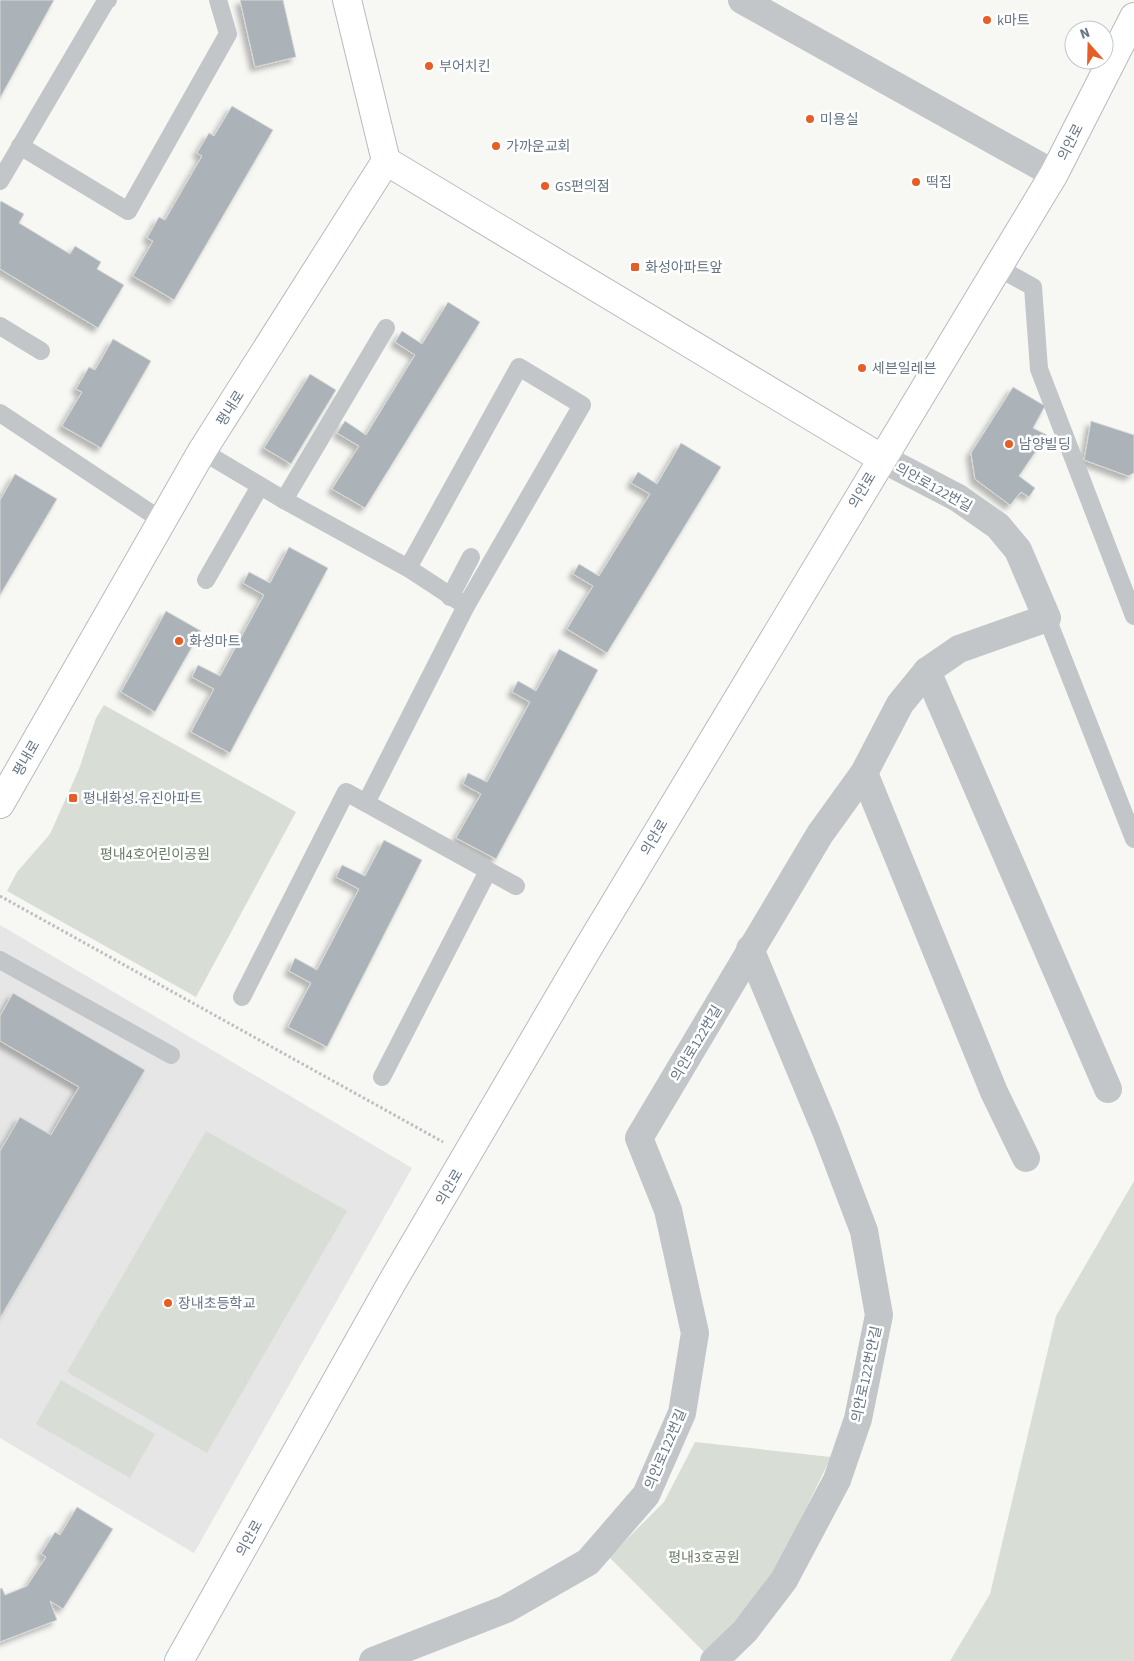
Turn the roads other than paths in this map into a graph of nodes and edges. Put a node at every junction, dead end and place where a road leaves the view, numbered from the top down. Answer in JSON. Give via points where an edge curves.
{"nodes":[{"id":1,"x":106,"y":0,"type":"edge"},
{"id":2,"x":218,"y":0,"type":"edge"},
{"id":3,"x":347,"y":0,"type":"edge"},
{"id":4,"x":742,"y":0,"type":"edge"},
{"id":5,"x":1133,"y":23,"type":"edge"},
{"id":6,"x":20,"y":146,"type":"junction"},
{"id":7,"x":386,"y":161,"type":"junction"},
{"id":8,"x":1054,"y":174,"type":"junction"},
{"id":9,"x":0,"y":180,"type":"edge"},
{"id":10,"x":997,"y":267,"type":"junction"},
{"id":11,"x":0,"y":326,"type":"edge"},
{"id":12,"x":386,"y":328,"type":"dead end"},
{"id":13,"x":41,"y":351,"type":"dead end"},
{"id":14,"x":0,"y":413,"type":"edge"},
{"id":15,"x":202,"y":451,"type":"junction"},
{"id":16,"x":882,"y":458,"type":"junction"},
{"id":17,"x":260,"y":486,"type":"junction"},
{"id":18,"x":284,"y":500,"type":"junction"},
{"id":19,"x":162,"y":520,"type":"junction"},
{"id":20,"x":471,"y":557,"type":"dead end"},
{"id":21,"x":408,"y":568,"type":"junction"},
{"id":22,"x":206,"y":580,"type":"dead end"},
{"id":23,"x":450,"y":597,"type":"junction"},
{"id":24,"x":466,"y":606,"type":"junction"},
{"id":25,"x":1134,"y":616,"type":"edge"},
{"id":26,"x":1047,"y":618,"type":"junction"},
{"id":27,"x":926,"y":671,"type":"junction"},
{"id":28,"x":864,"y":773,"type":"junction"},
{"id":29,"x":366,"y":802,"type":"junction"},
{"id":30,"x":0,"y":804,"type":"edge"},
{"id":31,"x":1134,"y":839,"type":"edge"},
{"id":32,"x":488,"y":871,"type":"junction"},
{"id":33,"x":516,"y":886,"type":"dead end"},
{"id":34,"x":750,"y":949,"type":"junction"},
{"id":35,"x":2,"y":966,"type":"edge"},
{"id":36,"x":242,"y":997,"type":"dead end"},
{"id":37,"x":171,"y":1055,"type":"dead end"},
{"id":38,"x":382,"y":1077,"type":"dead end"},
{"id":39,"x":1108,"y":1089,"type":"dead end"},
{"id":40,"x":1026,"y":1158,"type":"dead end"},
{"id":41,"x":179,"y":1661,"type":"edge"},
{"id":42,"x":373,"y":1661,"type":"edge"},
{"id":43,"x":714,"y":1661,"type":"edge"}],
"edges":[{"from":1,"to":6,"type":"lane"},
{"from":2,"to":6,"type":"lane","via":[[228,34],[128,211]]},
{"from":3,"to":7,"type":"street"},
{"from":4,"to":8,"type":"street"},
{"from":5,"to":8,"type":"street","name":"의안로"},
{"from":6,"to":9,"type":"lane"},
{"from":7,"to":15,"type":"street","name":"평내로"},
{"from":7,"to":16,"type":"street"},
{"from":8,"to":10,"type":"street","name":"의안로"},
{"from":10,"to":16,"type":"street","name":"의안로"},
{"from":10,"to":25,"type":"lane","via":[[1033,287],[1039,369]]},
{"from":11,"to":13,"type":"lane"},
{"from":12,"to":18,"type":"lane"},
{"from":14,"to":19,"type":"lane"},
{"from":15,"to":17,"type":"lane"},
{"from":15,"to":19,"type":"street","name":"평내로"},
{"from":16,"to":26,"type":"street","name":"의안로122번길","via":[[958,498],[998,526],[1018,550]]},
{"from":16,"to":41,"type":"street","name":"의안로","via":[[391,1284]]},
{"from":17,"to":18,"type":"lane"},
{"from":17,"to":22,"type":"lane"},
{"from":18,"to":21,"type":"lane"},
{"from":19,"to":30,"type":"street","name":"평내로"},
{"from":20,"to":23,"type":"lane"},
{"from":21,"to":23,"type":"lane"},
{"from":21,"to":24,"type":"lane","via":[[519,366],[582,406]]},
{"from":23,"to":24,"type":"lane"},
{"from":24,"to":29,"type":"lane"},
{"from":26,"to":27,"type":"street","name":"의안로122번길","via":[[959,649]]},
{"from":26,"to":31,"type":"lane"},
{"from":27,"to":28,"type":"street","name":"의안로122번길","via":[[900,704]]},
{"from":27,"to":39,"type":"street"},
{"from":28,"to":34,"type":"street","name":"의안로122번길","via":[[820,834]]},
{"from":28,"to":40,"type":"street","via":[[994,1092]]},
{"from":29,"to":32,"type":"lane"},
{"from":29,"to":36,"type":"lane","via":[[346,792]]},
{"from":32,"to":33,"type":"lane"},
{"from":32,"to":38,"type":"lane"},
{"from":34,"to":42,"type":"street","name":"의안로122번길","via":[[639,1138],[668,1210],[695,1332],[682,1414],[646,1495],[588,1562],[506,1609]]},
{"from":34,"to":43,"type":"street","name":"의안로122번안길","via":[[864,1231],[879,1315],[858,1419],[837,1480],[784,1580],[745,1631]]},
{"from":35,"to":37,"type":"lane"}]}
